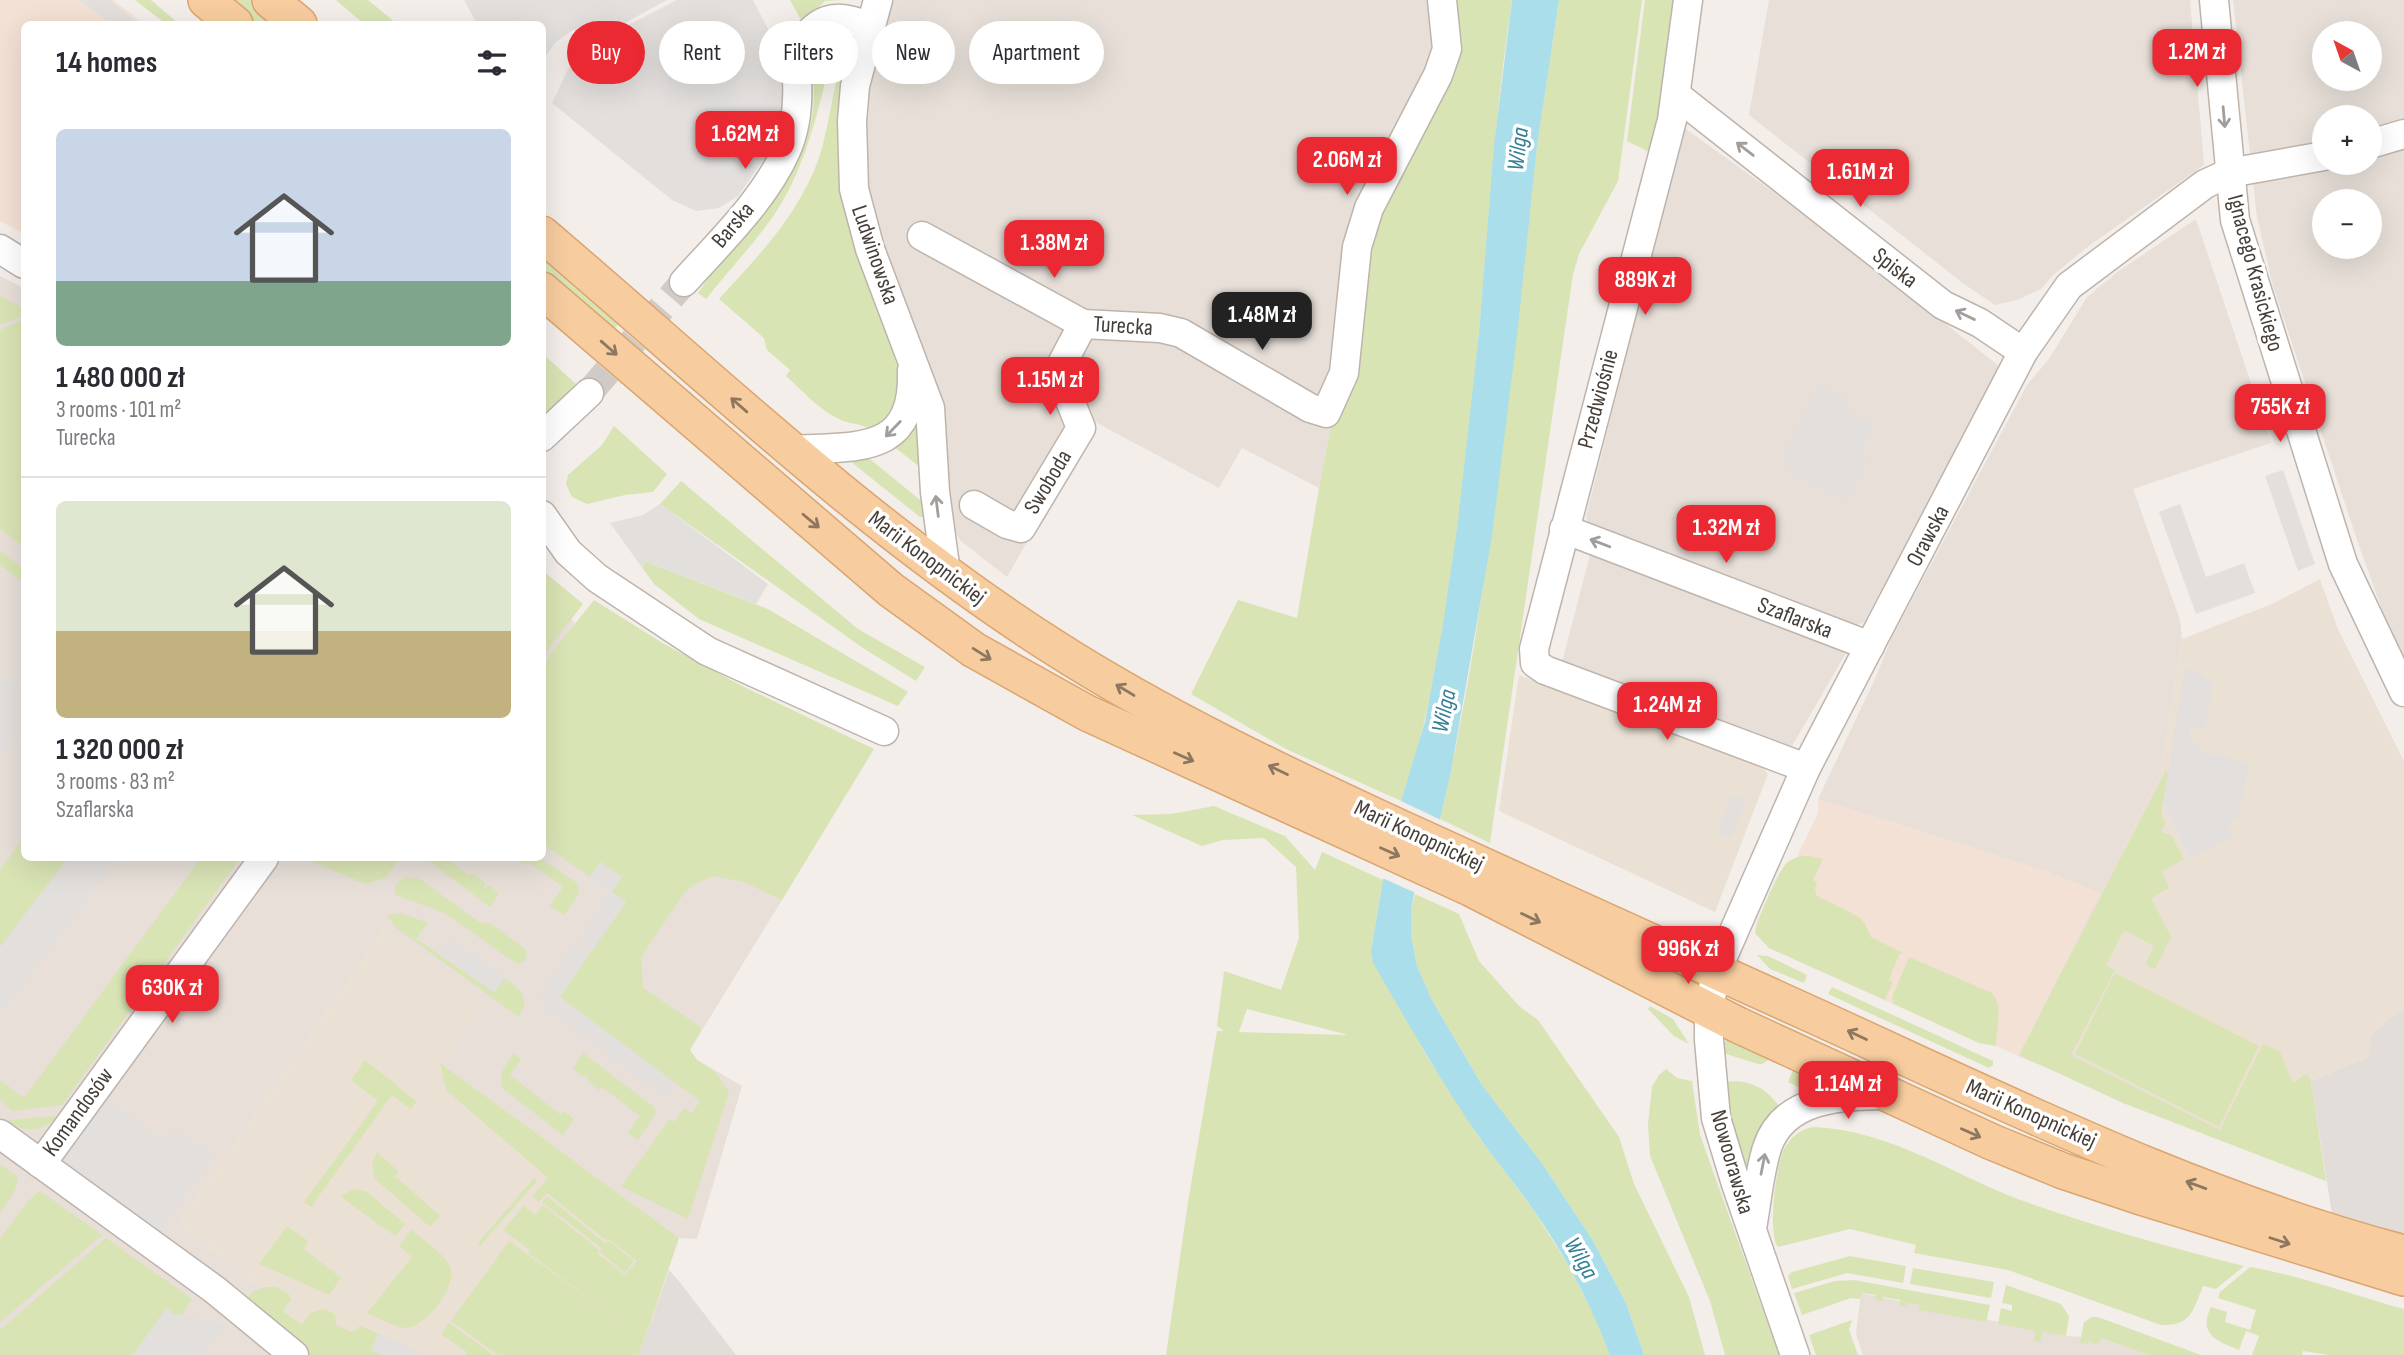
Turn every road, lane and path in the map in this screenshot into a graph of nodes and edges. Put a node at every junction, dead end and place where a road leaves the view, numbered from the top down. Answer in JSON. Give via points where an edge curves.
{"nodes":[{"id":1,"x":206,"y":0,"type":"edge"},
{"id":2,"x":270,"y":0,"type":"edge"},
{"id":3,"x":878,"y":0,"type":"edge"},
{"id":4,"x":1442,"y":0,"type":"edge"},
{"id":5,"x":1688,"y":0,"type":"edge"},
{"id":6,"x":2214,"y":0,"type":"edge"},
{"id":7,"x":230,"y":21,"type":"edge"},
{"id":8,"x":295,"y":21,"type":"edge"},
{"id":9,"x":870,"y":27,"type":"junction"},
{"id":10,"x":1675,"y":95,"type":"junction"},
{"id":11,"x":2404,"y":134,"type":"edge"},
{"id":12,"x":2382,"y":140,"type":"edge"},
{"id":13,"x":2312,"y":158,"type":"edge"},
{"id":14,"x":2229,"y":173,"type":"junction"},
{"id":15,"x":922,"y":236,"type":"dead end"},
{"id":16,"x":546,"y":237,"type":"edge"},
{"id":17,"x":0,"y":248,"type":"edge"},
{"id":18,"x":0,"y":256,"type":"edge"},
{"id":19,"x":21,"y":263,"type":"edge"},
{"id":20,"x":21,"y":264,"type":"edge"},
{"id":21,"x":684,"y":282,"type":"tunnel mouth"},
{"id":22,"x":546,"y":293,"type":"edge"},
{"id":23,"x":1083,"y":324,"type":"junction"},
{"id":24,"x":907,"y":343,"type":"junction"},
{"id":25,"x":2023,"y":352,"type":"junction"},
{"id":26,"x":589,"y":393,"type":"tunnel mouth"},
{"id":27,"x":546,"y":433,"type":"edge"},
{"id":28,"x":791,"y":450,"type":"junction"},
{"id":29,"x":974,"y":505,"type":"dead end"},
{"id":30,"x":546,"y":521,"type":"edge"},
{"id":31,"x":1564,"y":529,"type":"junction"},
{"id":32,"x":946,"y":573,"type":"junction"},
{"id":33,"x":1870,"y":646,"type":"junction"},
{"id":34,"x":2404,"y":692,"type":"edge"},
{"id":35,"x":884,"y":731,"type":"dead end"},
{"id":36,"x":1806,"y":768,"type":"junction"},
{"id":37,"x":1334,"y":812,"type":"junction"},
{"id":38,"x":262,"y":861,"type":"edge"},
{"id":39,"x":1475,"y":876,"type":"junction"},
{"id":40,"x":1716,"y":972,"type":"junction"},
{"id":41,"x":1709,"y":1009,"type":"junction"},
{"id":42,"x":1886,"y":1095,"type":"junction"},
{"id":43,"x":0,"y":1135,"type":"edge"},
{"id":44,"x":41,"y":1164,"type":"junction"},
{"id":45,"x":1752,"y":1231,"type":"junction"},
{"id":46,"x":2404,"y":1252,"type":"edge"},
{"id":47,"x":2404,"y":1278,"type":"edge"},
{"id":48,"x":294,"y":1355,"type":"edge"},
{"id":49,"x":1795,"y":1355,"type":"edge"}],
"edges":[{"from":1,"to":7,"type":"main road"},
{"from":2,"to":8,"type":"main road"},
{"from":3,"to":9,"type":"street","name":"Ludwinowska"},
{"from":4,"to":23,"type":"street","name":"Turecka","via":[[1447,49],[1438,75],[1368,208],[1357,247],[1344,373],[1325,413],[1181,333]]},
{"from":5,"to":10,"type":"street","name":"Przedwiośnie"},
{"from":6,"to":14,"type":"street","name":"Ignacego Krasickiego","one_way":true},
{"from":9,"to":21,"type":"street","name":"Barska","via":[[847,18],[827,21],[807,33],[794,51],[796,113],[786,152],[749,208]]},
{"from":9,"to":24,"type":"street","name":"Ludwinowska","via":[[852,114],[854,189],[870,249]]},
{"from":25,"to":10,"type":"street","name":"Spiska","one_way":true,"via":[[1980,323],[1942,305]]},
{"from":10,"to":31,"type":"street","name":"Przedwiośnie"},
{"from":11,"to":12,"type":"street"},
{"from":13,"to":14,"type":"street","name":"Orawska"},
{"from":14,"to":25,"type":"street","name":"Orawska","via":[[2205,184],[2069,286]]},
{"from":14,"to":34,"type":"street","name":"Ignacego Krasickiego","via":[[2235,220],[2343,564]]},
{"from":15,"to":23,"type":"street","name":"Turecka"},
{"from":28,"to":16,"type":"main road","name":"Marii Konopnickiej","one_way":true},
{"from":17,"to":19,"type":"street"},
{"from":18,"to":20,"type":"street"},
{"from":22,"to":37,"type":"main road","name":"Marii Konopnickiej","one_way":true,"via":[[863,566],[951,635],[1087,713]]},
{"from":23,"to":29,"type":"street","name":"Swoboda","via":[[1058,371],[1081,428],[1021,527]]},
{"from":24,"to":28,"type":"street","name":"Ludwinowska","one_way":true,"via":[[913,394],[900,424],[887,436],[866,446]]},
{"from":32,"to":24,"type":"street","name":"Ludwinowska","one_way":true,"via":[[930,408]]},
{"from":25,"to":33,"type":"street","name":"Orawska"},
{"from":26,"to":27,"type":"street"},
{"from":28,"to":32,"type":"main road","name":"Marii Konopnickiej"},
{"from":30,"to":35,"type":"street","via":[[568,552],[597,578],[707,651]]},
{"from":33,"to":31,"type":"street","name":"Szaflarska","one_way":true},
{"from":31,"to":36,"type":"street","name":"Przedwiośnie","via":[[1534,649],[1535,663]]},
{"from":37,"to":32,"type":"main road","name":"Marii Konopnickiej","one_way":true,"via":[[1253,758],[1056,648]]},
{"from":33,"to":36,"type":"street","name":"Orawska"},
{"from":36,"to":40,"type":"street","name":"Orawska"},
{"from":37,"to":39,"type":"main road","name":"Marii Konopnickiej"},
{"from":38,"to":44,"type":"street","name":"Komandosów"},
{"from":39,"to":40,"type":"main road","name":"Marii Konopnickiej"},
{"from":39,"to":41,"type":"main road","name":"Marii Konopnickiej","one_way":true},
{"from":40,"to":41,"type":"street","name":"Nowoorawska"},
{"from":46,"to":40,"type":"main road","name":"Marii Konopnickiej","one_way":true,"via":[[2332,1232],[2173,1176]]},
{"from":41,"to":42,"type":"main road","name":"Marii Konopnickiej"},
{"from":41,"to":45,"type":"street","name":"Nowoorawska","via":[[1716,1118]]},
{"from":45,"to":42,"type":"street","name":"Nowoorawska","one_way":true,"via":[[1767,1147],[1784,1121],[1814,1102]]},
{"from":42,"to":47,"type":"main road","name":"Marii Konopnickiej","one_way":true,"via":[[2063,1171]]},
{"from":43,"to":44,"type":"street","name":"Komandosów"},
{"from":44,"to":48,"type":"street","name":"Komandosów","via":[[215,1290]]},
{"from":45,"to":49,"type":"street","name":"Nowoorawska"}]}
